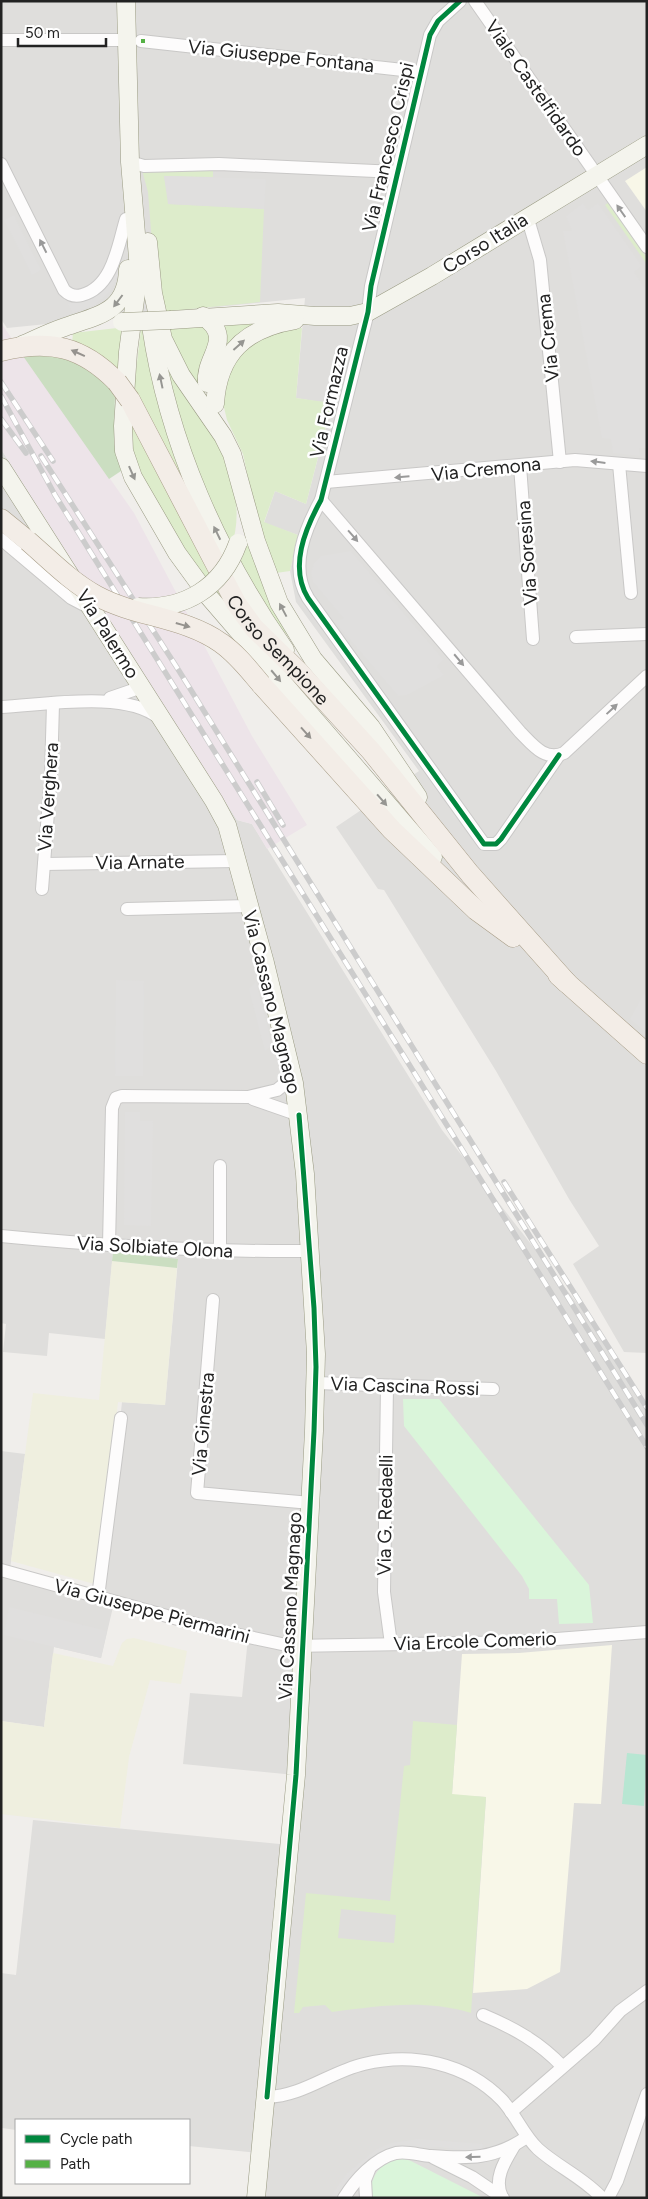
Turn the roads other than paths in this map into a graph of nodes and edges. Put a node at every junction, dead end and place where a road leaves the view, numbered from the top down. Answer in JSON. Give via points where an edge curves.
{"nodes":[{"id":1,"x":126,"y":1,"type":"edge"},
{"id":2,"x":460,"y":1,"type":"edge"},
{"id":3,"x":475,"y":1,"type":"edge"},
{"id":4,"x":1,"y":40,"type":"edge"},
{"id":5,"x":138,"y":40,"type":"junction"},
{"id":6,"x":421,"y":72,"type":"junction"},
{"id":7,"x":647,"y":145,"type":"edge"},
{"id":8,"x":130,"y":162,"type":"junction"},
{"id":9,"x":1,"y":164,"type":"edge"},
{"id":10,"x":398,"y":172,"type":"junction"},
{"id":11,"x":597,"y":175,"type":"junction"},
{"id":12,"x":145,"y":211,"type":"junction"},
{"id":13,"x":527,"y":216,"type":"junction"},
{"id":14,"x":126,"y":219,"type":"junction"},
{"id":15,"x":647,"y":247,"type":"edge"},
{"id":16,"x":368,"y":312,"type":"junction"},
{"id":17,"x":203,"y":316,"type":"junction"},
{"id":18,"x":315,"y":316,"type":"junction"},
{"id":19,"x":65,"y":327,"type":"junction"},
{"id":20,"x":7,"y":350,"type":"edge"},
{"id":21,"x":215,"y":404,"type":"junction"},
{"id":22,"x":223,"y":436,"type":"junction"},
{"id":23,"x":560,"y":462,"type":"junction"},
{"id":24,"x":619,"y":464,"type":"junction"},
{"id":25,"x":520,"y":466,"type":"junction"},
{"id":26,"x":647,"y":466,"type":"edge"},
{"id":27,"x":1,"y":467,"type":"edge"},
{"id":28,"x":238,"y":473,"type":"junction"},
{"id":29,"x":326,"y":482,"type":"junction"},
{"id":30,"x":321,"y":500,"type":"junction"},
{"id":31,"x":1,"y":519,"type":"edge"},
{"id":32,"x":1,"y":539,"type":"edge"},
{"id":33,"x":631,"y":593,"type":"dead end"},
{"id":34,"x":120,"y":606,"type":"junction"},
{"id":35,"x":94,"y":610,"type":"junction"},
{"id":36,"x":647,"y":634,"type":"edge"},
{"id":37,"x":576,"y":637,"type":"dead end"},
{"id":38,"x":533,"y":639,"type":"dead end"},
{"id":39,"x":300,"y":673,"type":"junction"},
{"id":40,"x":647,"y":676,"type":"edge"},
{"id":41,"x":142,"y":687,"type":"junction"},
{"id":42,"x":100,"y":700,"type":"junction"},
{"id":43,"x":53,"y":704,"type":"junction"},
{"id":44,"x":1,"y":707,"type":"edge"},
{"id":45,"x":165,"y":723,"type":"junction"},
{"id":46,"x":559,"y":756,"type":"junction"},
{"id":47,"x":214,"y":801,"type":"joint"},
{"id":48,"x":237,"y":861,"type":"junction"},
{"id":49,"x":44,"y":864,"type":"junction"},
{"id":50,"x":470,"y":874,"type":"junction"},
{"id":51,"x":42,"y":889,"type":"dead end"},
{"id":52,"x":249,"y":906,"type":"junction"},
{"id":53,"x":126,"y":909,"type":"dead end"},
{"id":54,"x":508,"y":932,"type":"junction"},
{"id":55,"x":567,"y":984,"type":"junction"},
{"id":56,"x":647,"y":1054,"type":"edge"},
{"id":57,"x":293,"y":1077,"type":"junction"},
{"id":58,"x":248,"y":1097,"type":"junction"},
{"id":59,"x":299,"y":1116,"type":"junction"},
{"id":60,"x":220,"y":1166,"type":"dead end"},
{"id":61,"x":1,"y":1236,"type":"edge"},
{"id":62,"x":109,"y":1245,"type":"junction"},
{"id":63,"x":220,"y":1250,"type":"junction"},
{"id":64,"x":310,"y":1251,"type":"junction"},
{"id":65,"x":213,"y":1300,"type":"dead end"},
{"id":66,"x":316,"y":1383,"type":"junction"},
{"id":67,"x":387,"y":1386,"type":"junction"},
{"id":68,"x":493,"y":1389,"type":"dead end"},
{"id":69,"x":121,"y":1418,"type":"dead end"},
{"id":70,"x":311,"y":1504,"type":"junction"},
{"id":71,"x":1,"y":1570,"type":"edge"},
{"id":72,"x":98,"y":1597,"type":"junction"},
{"id":73,"x":647,"y":1632,"type":"edge"},
{"id":74,"x":391,"y":1644,"type":"junction"},
{"id":75,"x":303,"y":1646,"type":"junction"},
{"id":76,"x":647,"y":1991,"type":"edge"},
{"id":77,"x":484,"y":2015,"type":"dead end"},
{"id":78,"x":562,"y":2066,"type":"junction"},
{"id":79,"x":647,"y":2094,"type":"edge"},
{"id":80,"x":267,"y":2097,"type":"junction"},
{"id":81,"x":511,"y":2112,"type":"junction"},
{"id":82,"x":527,"y":2138,"type":"junction"},
{"id":83,"x":514,"y":2146,"type":"junction"},
{"id":84,"x":430,"y":2156,"type":"junction"},
{"id":85,"x":258,"y":2166,"type":"junction"},
{"id":86,"x":369,"y":2170,"type":"junction"},
{"id":87,"x":503,"y":2197,"type":"edge"},
{"id":88,"x":243,"y":2198,"type":"edge"},
{"id":89,"x":256,"y":2198,"type":"edge"},
{"id":90,"x":344,"y":2198,"type":"edge"},
{"id":91,"x":366,"y":2198,"type":"edge"},
{"id":92,"x":602,"y":2198,"type":"edge"},
{"id":93,"x":608,"y":2198,"type":"edge"}],
"edges":[{"from":1,"to":5,"type":"main road"},
{"from":2,"to":6,"type":"street","name":"Via Francesco Crispi","via":[[434,26]]},
{"from":3,"to":11,"type":"street","name":"Viale Castelfidardo"},
{"from":4,"to":5,"type":"street","name":"Via Giuseppe Fontana"},
{"from":5,"to":6,"type":"street","name":"Via Giuseppe Fontana"},
{"from":5,"to":8,"type":"main road"},
{"from":6,"to":10,"type":"street","name":"Via Francesco Crispi"},
{"from":7,"to":11,"type":"main road","name":"Corso Italia"},
{"from":8,"to":10,"type":"street","name":"Via Francesco Crispi","via":[[144,166],[218,164]]},
{"from":8,"to":12,"type":"main road","via":[[139,180]]},
{"from":8,"to":14,"type":"main road"},
{"from":8,"to":54,"type":"main road","one_way":true,"via":[[139,270],[128,352],[122,436],[133,477],[177,553],[209,597],[404,826]]},
{"from":14,"to":9,"type":"street","one_way":true,"via":[[106,278],[91,292],[70,294],[64,290]]},
{"from":10,"to":16,"type":"street","name":"Via Francesco Crispi","via":[[371,286]]},
{"from":11,"to":13,"type":"main road","name":"Corso Italia"},
{"from":15,"to":11,"type":"street","name":"Viale Castelfidardo","one_way":true},
{"from":12,"to":22,"type":"main road","via":[[153,293],[164,339],[181,374]]},
{"from":39,"to":12,"type":"main road","one_way":true,"via":[[251,601],[198,494],[166,405],[147,300]]},
{"from":13,"to":16,"type":"main road","name":"Corso Italia"},
{"from":13,"to":23,"type":"street","name":"Via Crema","via":[[540,260]]},
{"from":14,"to":19,"type":"main road","one_way":true,"via":[[128,274],[120,301],[95,317]]},
{"from":16,"to":18,"type":"main road","name":"Corso Italia","via":[[350,316]]},
{"from":16,"to":29,"type":"street","name":"Via Formazza"},
{"from":17,"to":18,"type":"main road","via":[[278,313]]},
{"from":17,"to":19,"type":"main road","bridge":true},
{"from":17,"to":21,"type":"main road","via":[[218,335],[207,379]]},
{"from":21,"to":18,"type":"main road","one_way":true,"via":[[219,375],[235,347],[266,328]]},
{"from":19,"to":20,"type":"main road"},
{"from":39,"to":20,"type":"main road","name":"Corso Sempione","one_way":true,"bridge":true,"via":[[254,628],[236,603],[130,400],[117,382],[92,361],[67,348],[40,345]]},
{"from":21,"to":22,"type":"main road"},
{"from":22,"to":28,"type":"main road"},
{"from":24,"to":23,"type":"street","name":"Via Cremona","one_way":true,"via":[[587,460]]},
{"from":23,"to":25,"type":"street","name":"Via Cremona"},
{"from":24,"to":26,"type":"street","name":"Via Cremona"},
{"from":24,"to":33,"type":"street"},
{"from":25,"to":29,"type":"street","name":"Via Cremona","one_way":true},
{"from":25,"to":38,"type":"street","name":"Via Soresina"},
{"from":27,"to":35,"type":"main road","name":"Via Palermo"},
{"from":28,"to":34,"type":"main road","bridge":true,"via":[[242,519],[238,543],[222,574],[191,598],[158,608]]},
{"from":50,"to":28,"type":"main road","one_way":true,"via":[[378,736],[313,659],[293,630],[268,576]]},
{"from":29,"to":30,"type":"street","name":"Via Formazza"},
{"from":30,"to":46,"type":"street","one_way":true,"via":[[536,749]]},
{"from":30,"to":46,"type":"street","name":"Via Formazza","via":[[310,520],[300,555],[298,578],[303,590],[484,844],[496,844],[501,839]]},
{"from":31,"to":34,"type":"main road","name":"Corso Sempione","bridge":true,"via":[[87,590]]},
{"from":32,"to":35,"type":"street","via":[[71,598]]},
{"from":34,"to":54,"type":"main road","name":"Corso Sempione","one_way":true,"bridge":true,"via":[[187,626],[209,635],[227,648],[392,830],[476,910]]},
{"from":35,"to":41,"type":"main road","name":"Via Palermo"},
{"from":36,"to":37,"type":"street"},
{"from":39,"to":50,"type":"main road","name":"Corso Sempione","via":[[371,750]]},
{"from":46,"to":40,"type":"street","one_way":true},
{"from":41,"to":42,"type":"street"},
{"from":41,"to":45,"type":"main road","name":"Via Palermo"},
{"from":42,"to":43,"type":"street"},
{"from":42,"to":45,"type":"street","via":[[138,706]]},
{"from":43,"to":44,"type":"street"},
{"from":43,"to":49,"type":"street","name":"Via Verghera"},
{"from":45,"to":47,"type":"main road","name":"Via Palermo"},
{"from":47,"to":48,"type":"main road","name":"Via Cassano Magnago","via":[[226,825]]},
{"from":48,"to":49,"type":"street","name":"Via Arnate"},
{"from":48,"to":52,"type":"main road","name":"Via Cassano Magnago"},
{"from":49,"to":51,"type":"street","name":"Via Verghera"},
{"from":50,"to":55,"type":"main road","name":"Corso Sempione"},
{"from":52,"to":53,"type":"street"},
{"from":52,"to":57,"type":"main road","name":"Via Cassano Magnago"},
{"from":54,"to":55,"type":"main road","name":"Corso Sempione"},
{"from":55,"to":56,"type":"main road","name":"Corso Sempione"},
{"from":57,"to":58,"type":"street","via":[[277,1090]]},
{"from":57,"to":59,"type":"main road","name":"Via Cassano Magnago"},
{"from":58,"to":59,"type":"street"},
{"from":58,"to":62,"type":"street","via":[[116,1098],[112,1108]]},
{"from":59,"to":64,"type":"main road","name":"Via Cassano Magnago"},
{"from":60,"to":63,"type":"street"},
{"from":61,"to":62,"type":"street","name":"Via Solbiate Olona"},
{"from":62,"to":63,"type":"street","name":"Via Solbiate Olona"},
{"from":63,"to":64,"type":"street","name":"Via Solbiate Olona"},
{"from":64,"to":66,"type":"main road","name":"Via Cassano Magnago"},
{"from":65,"to":70,"type":"street","name":"Via Ginestra","via":[[197,1493]]},
{"from":66,"to":67,"type":"street","name":"Via Cascina Rossi"},
{"from":66,"to":70,"type":"main road","name":"Via Cassano Magnago"},
{"from":67,"to":68,"type":"street","name":"Via Cascina Rossi"},
{"from":67,"to":74,"type":"street","name":"Via G. Redaelli","via":[[384,1592]]},
{"from":69,"to":72,"type":"street"},
{"from":70,"to":75,"type":"main road","name":"Via Cassano Magnago"},
{"from":71,"to":72,"type":"street","name":"Via Giuseppe Piermarini"},
{"from":72,"to":75,"type":"street","name":"Via Giuseppe Piermarini","via":[[221,1631]]},
{"from":73,"to":74,"type":"street","name":"Via Ercole Comerio","via":[[518,1642]]},
{"from":74,"to":75,"type":"street","name":"Via Ercole Comerio"},
{"from":75,"to":80,"type":"main road","name":"Via Cassano Magnago","via":[[290,1845]]},
{"from":76,"to":78,"type":"street"},
{"from":77,"to":78,"type":"street","via":[[527,2035]]},
{"from":78,"to":81,"type":"street"},
{"from":79,"to":93,"type":"street"},
{"from":80,"to":81,"type":"street","via":[[297,2092],[363,2064],[415,2059],[441,2064],[466,2076],[498,2096]]},
{"from":80,"to":85,"type":"main road","name":"Via Cassano Magnago"},
{"from":81,"to":82,"type":"street"},
{"from":82,"to":83,"type":"street"},
{"from":82,"to":92,"type":"street"},
{"from":83,"to":84,"type":"street","one_way":true,"via":[[485,2157]]},
{"from":83,"to":87,"type":"street","via":[[499,2178]]},
{"from":84,"to":86,"type":"street","via":[[398,2153]]},
{"from":84,"to":87,"type":"street"},
{"from":85,"to":88,"type":"main road","name":"Via Cassano Magnago"},
{"from":85,"to":89,"type":"main road","name":"Via Cassano Magnago"},
{"from":86,"to":90,"type":"street"},
{"from":86,"to":91,"type":"street","via":[[365,2180]]}]}
